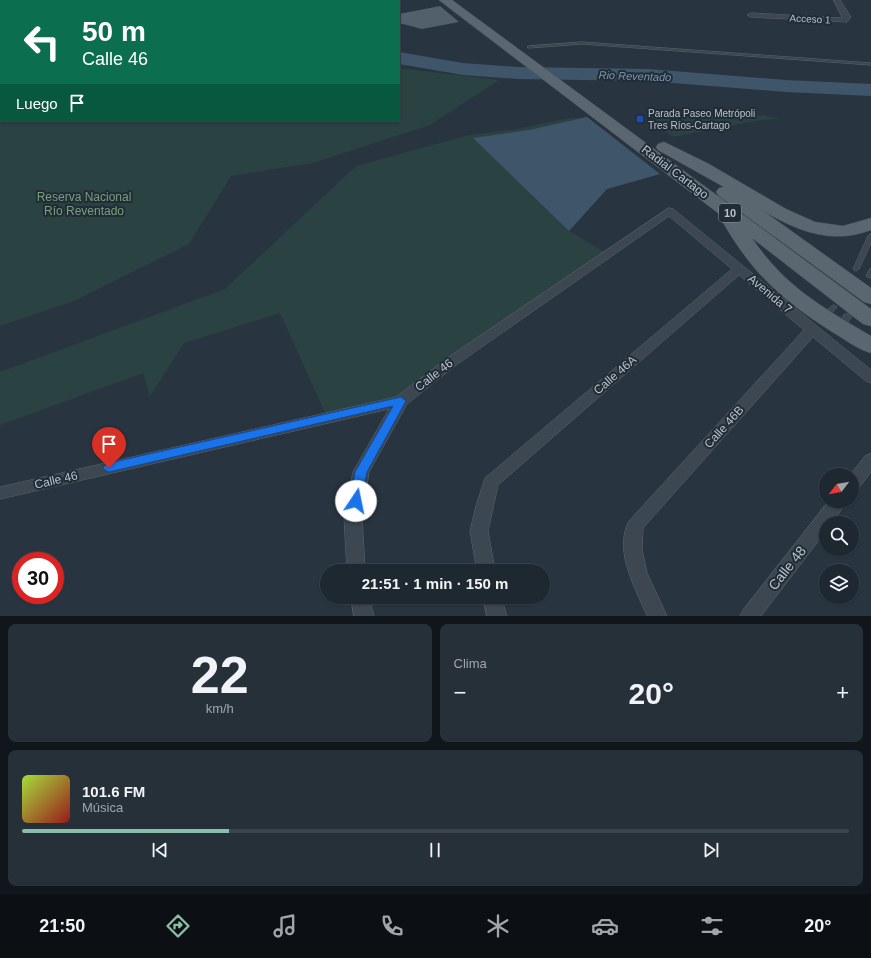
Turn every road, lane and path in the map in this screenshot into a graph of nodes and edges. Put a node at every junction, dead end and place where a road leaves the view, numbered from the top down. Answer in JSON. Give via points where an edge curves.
{"nodes":[{"id":1,"x":445,"y":0,"type":"edge"},
{"id":2,"x":457,"y":0,"type":"edge"},
{"id":3,"x":831,"y":0,"type":"edge"},
{"id":4,"x":837,"y":0,"type":"edge"},
{"id":5,"x":479,"y":10,"type":"dead end"},
{"id":6,"x":751,"y":16,"type":"dead end"},
{"id":7,"x":516,"y":38,"type":"dead end"},
{"id":8,"x":528,"y":47,"type":"junction"},
{"id":9,"x":546,"y":64,"type":"junction"},
{"id":10,"x":871,"y":64,"type":"edge"},
{"id":11,"x":664,"y":147,"type":"junction"},
{"id":12,"x":723,"y":179,"type":"junction"},
{"id":13,"x":724,"y":208,"type":"junction"},
{"id":14,"x":669,"y":211,"type":"joint"},
{"id":15,"x":871,"y":223,"type":"edge"},
{"id":16,"x":871,"y":236,"type":"edge"},
{"id":17,"x":740,"y":268,"type":"junction"},
{"id":18,"x":856,"y":269,"type":"dead end"},
{"id":19,"x":870,"y":276,"type":"edge"},
{"id":20,"x":871,"y":298,"type":"edge"},
{"id":21,"x":831,"y":319,"type":"junction"},
{"id":22,"x":871,"y":319,"type":"edge"},
{"id":23,"x":871,"y":346,"type":"edge"},
{"id":24,"x":871,"y":378,"type":"edge"},
{"id":25,"x":401,"y":401,"type":"junction"},
{"id":26,"x":871,"y":460,"type":"edge"},
{"id":27,"x":859,"y":476,"type":"edge"},
{"id":28,"x":0,"y":493,"type":"edge"},
{"id":29,"x":834,"y":508,"type":"edge"},
{"id":30,"x":356,"y":564,"type":"edge"},
{"id":31,"x":485,"y":564,"type":"edge"},
{"id":32,"x":361,"y":604,"type":"edge"},
{"id":33,"x":493,"y":604,"type":"edge"},
{"id":34,"x":364,"y":616,"type":"edge"},
{"id":35,"x":496,"y":616,"type":"edge"},
{"id":36,"x":657,"y":616,"type":"edge"},
{"id":37,"x":750,"y":616,"type":"edge"}],
"edges":[{"from":1,"to":9,"type":"main road","number":"10"},
{"from":2,"to":5,"type":"main road","via":[[469,9]]},
{"from":3,"to":4,"type":"street"},
{"from":4,"to":6,"type":"street","name":"Acceso 1","via":[[847,18],[844,20]]},
{"from":7,"to":8,"type":"main road","number":"10"},
{"from":8,"to":9,"type":"main road","number":"10"},
{"from":8,"to":10,"type":"lane","via":[[582,43]]},
{"from":9,"to":11,"type":"main road","name":"Radial Cartago","number":"10","via":[[605,103]]},
{"from":9,"to":13,"type":"main road","name":"Radial Cartago","number":"10","via":[[588,107]]},
{"from":11,"to":12,"type":"main road"},
{"from":11,"to":20,"type":"main road","name":"Radial Cartago","number":"10"},
{"from":12,"to":15,"type":"main road","via":[[808,226],[841,232]]},
{"from":12,"to":19,"type":"main road"},
{"from":13,"to":21,"type":"main road","via":[[736,231],[780,286]]},
{"from":13,"to":22,"type":"main road","name":"Radial Cartago","number":"10"},
{"from":14,"to":17,"type":"street","name":"Avenida 7"},
{"from":14,"to":25,"type":"street","name":"Calle 46","via":[[457,357]]},
{"from":16,"to":18,"type":"lane"},
{"from":17,"to":21,"type":"street","name":"Avenida 7"},
{"from":17,"to":31,"type":"street","name":"Calle 46A","via":[[491,482],[480,531]]},
{"from":21,"to":23,"type":"main road"},
{"from":21,"to":24,"type":"street","name":"Avenida 7"},
{"from":21,"to":36,"type":"street","name":"Calle 46B","via":[[635,526],[633,550],[638,573]]},
{"from":25,"to":28,"type":"street","name":"Calle 46"},
{"from":25,"to":30,"type":"street","via":[[361,472],[353,516]]},
{"from":26,"to":27,"type":"street"},
{"from":29,"to":37,"type":"street","name":"Calle 48"},
{"from":32,"to":34,"type":"street"},
{"from":33,"to":35,"type":"street"}]}
